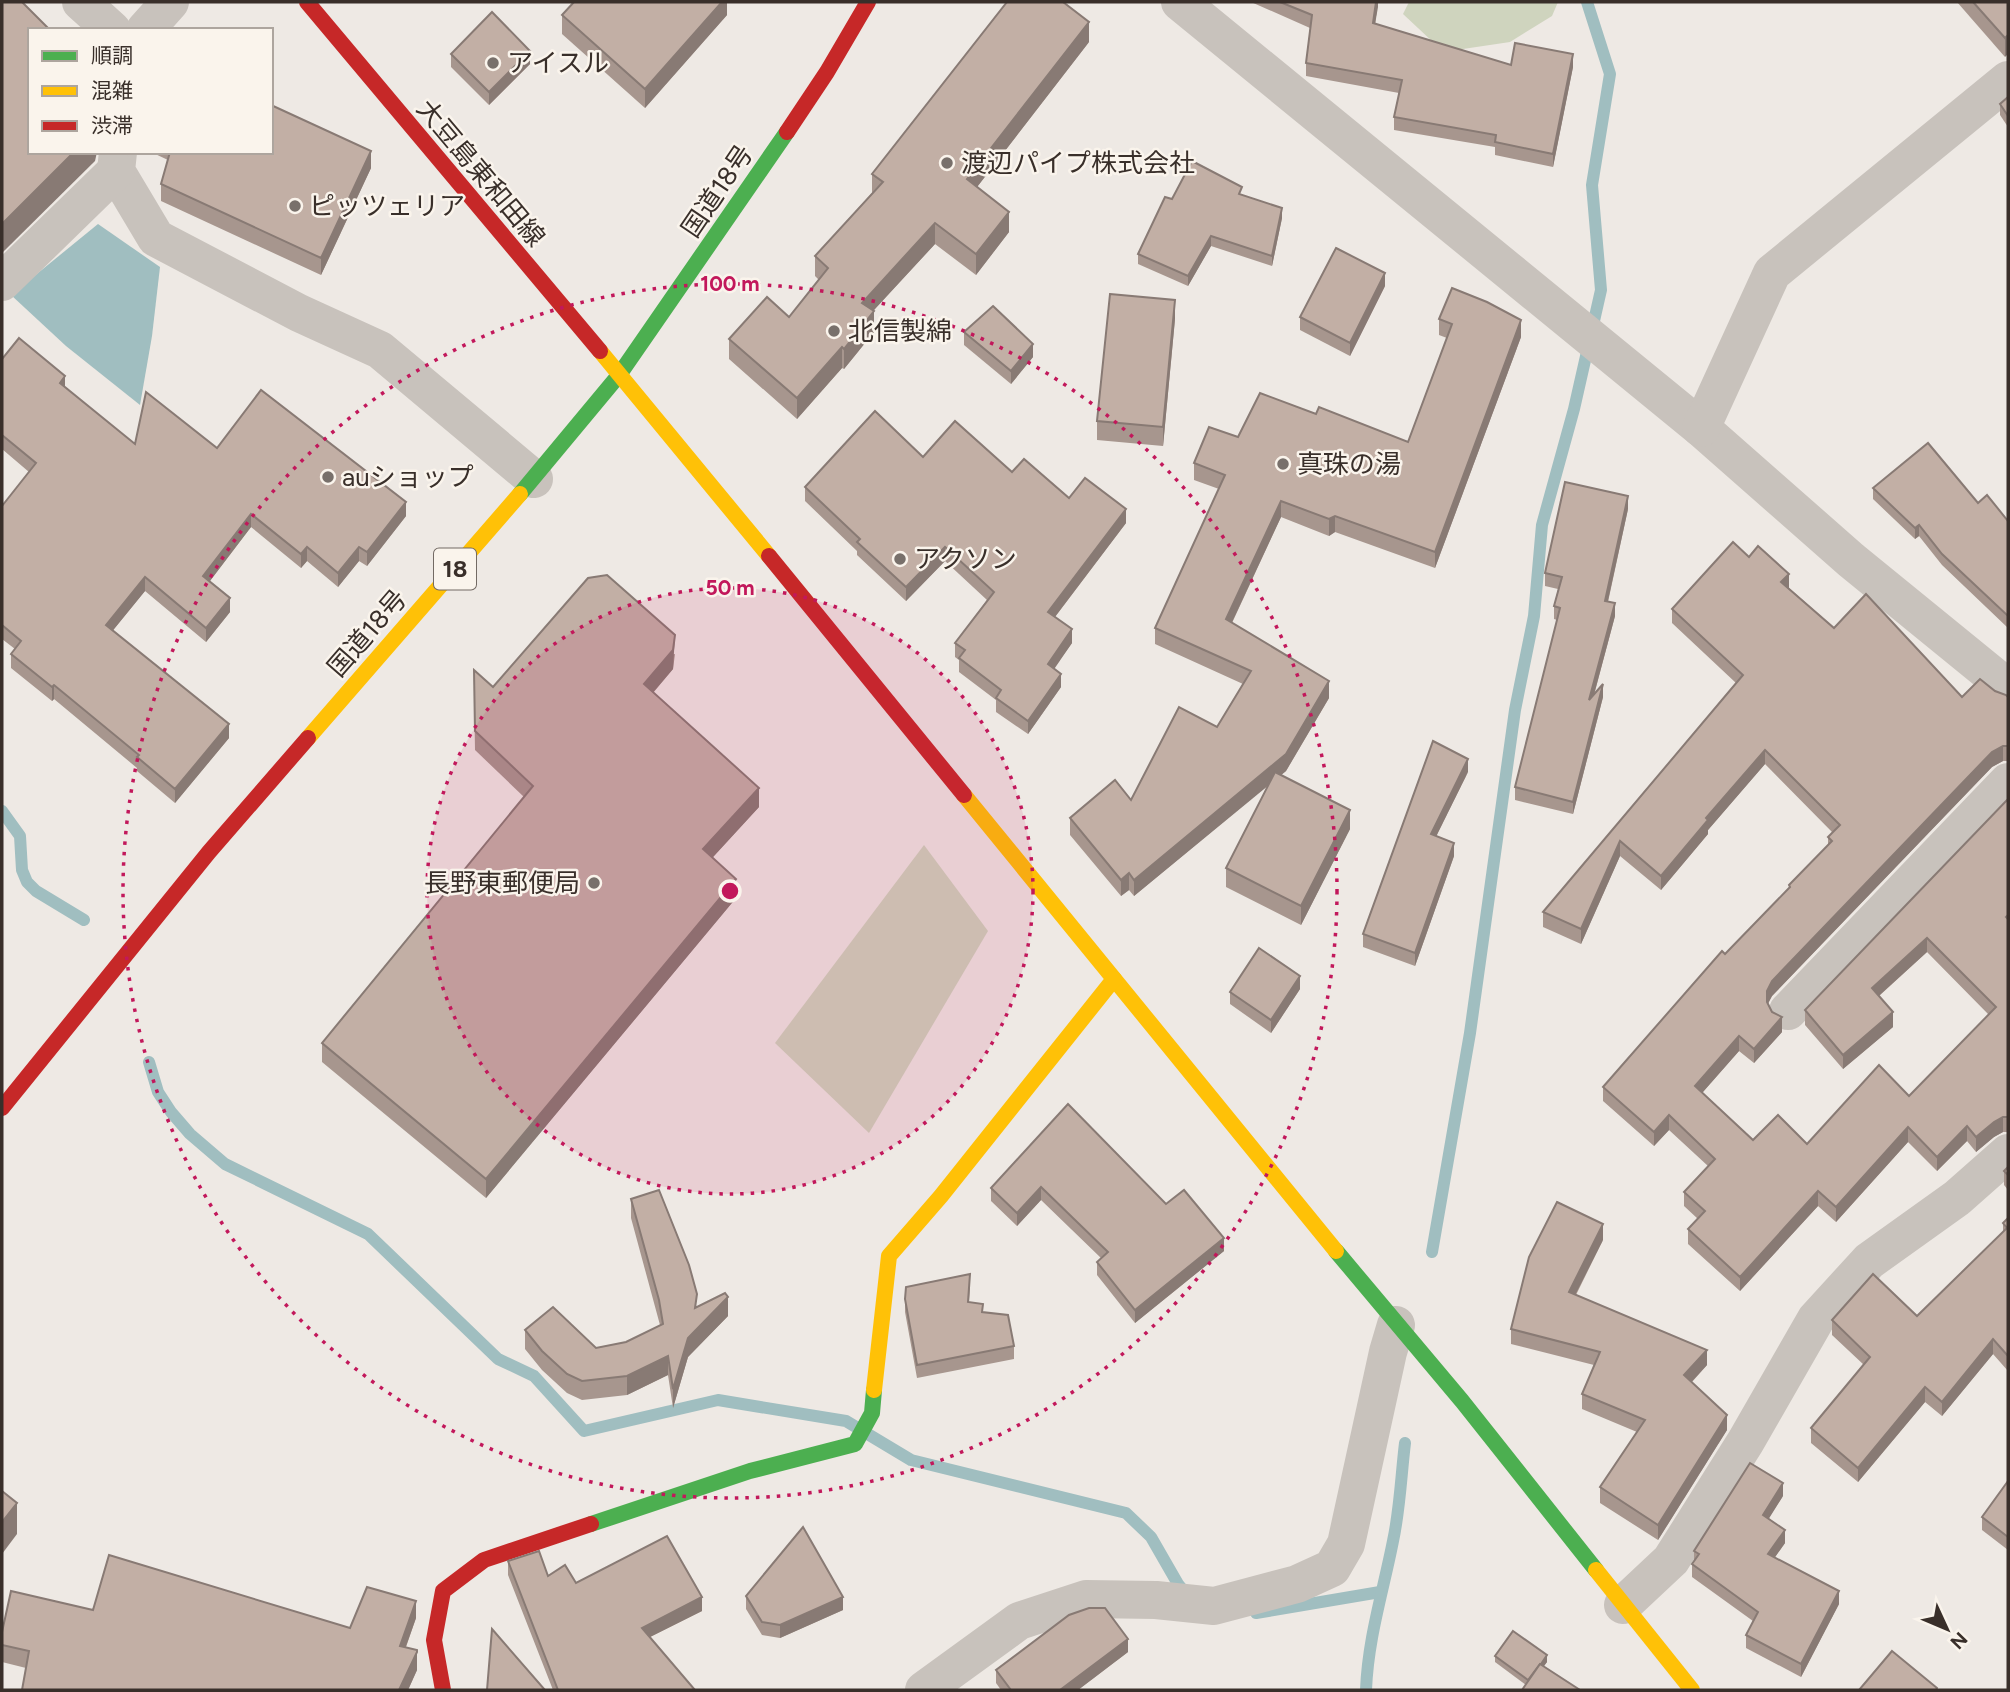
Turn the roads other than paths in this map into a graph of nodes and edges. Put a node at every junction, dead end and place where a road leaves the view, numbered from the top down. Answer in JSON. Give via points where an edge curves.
{"nodes":[{"id":1,"x":81,"y":2,"type":"edge"},
{"id":2,"x":170,"y":2,"type":"edge"},
{"id":3,"x":307,"y":2,"type":"edge"},
{"id":4,"x":868,"y":2,"type":"edge"},
{"id":5,"x":1180,"y":2,"type":"edge"},
{"id":6,"x":111,"y":28,"type":"edge"},
{"id":7,"x":147,"y":28,"type":"edge"},
{"id":8,"x":2008,"y":80,"type":"edge"},
{"id":9,"x":117,"y":162,"type":"edge"},
{"id":10,"x":2,"y":282,"type":"edge"},
{"id":11,"x":619,"y":375,"type":"junction"},
{"id":12,"x":1701,"y":428,"type":"junction"},
{"id":13,"x":534,"y":479,"type":"junction"},
{"id":14,"x":2008,"y":688,"type":"edge"},
{"id":15,"x":2008,"y":782,"type":"edge"},
{"id":16,"x":1114,"y":979,"type":"junction"},
{"id":17,"x":1787,"y":1011,"type":"dead end"},
{"id":18,"x":2,"y":1108,"type":"edge"},
{"id":19,"x":2008,"y":1153,"type":"edge"},
{"id":20,"x":1396,"y":1325,"type":"junction"},
{"id":21,"x":1623,"y":1605,"type":"junction"},
{"id":22,"x":443,"y":1690,"type":"edge"},
{"id":23,"x":924,"y":1690,"type":"edge"},
{"id":24,"x":1692,"y":1690,"type":"edge"}],
"edges":[{"from":1,"to":6,"type":"street"},
{"from":2,"to":7,"type":"street"},
{"from":3,"to":11,"type":"main road","name":"大豆島東和田線"},
{"from":4,"to":11,"type":"main road","name":"国道18号","number":"18","via":[[827,72]]},
{"from":5,"to":12,"type":"street"},
{"from":8,"to":12,"type":"street","via":[[1772,273]]},
{"from":9,"to":10,"type":"street"},
{"from":9,"to":13,"type":"street","via":[[156,238],[380,350]]},
{"from":11,"to":13,"type":"main road","name":"国道18号","number":"18"},
{"from":11,"to":16,"type":"main road","name":"大豆島東和田線"},
{"from":12,"to":14,"type":"street"},
{"from":13,"to":18,"type":"main road","name":"国道18号","number":"18","via":[[209,852]]},
{"from":15,"to":17,"type":"street"},
{"from":16,"to":20,"type":"main road","name":"大豆島東和田線"},
{"from":16,"to":22,"type":"main road","via":[[889,1256],[872,1413],[855,1444],[750,1471],[484,1560],[443,1591],[435,1640]]},
{"from":19,"to":21,"type":"street","via":[[1957,1198],[1869,1261],[1816,1319],[1671,1560]]},
{"from":20,"to":21,"type":"main road","name":"大豆島東和田線"},
{"from":20,"to":23,"type":"street","via":[[1346,1544],[1332,1567],[1297,1584],[1214,1606],[1086,1599],[1019,1621]]},
{"from":21,"to":24,"type":"main road","name":"大豆島東和田線"}]}
